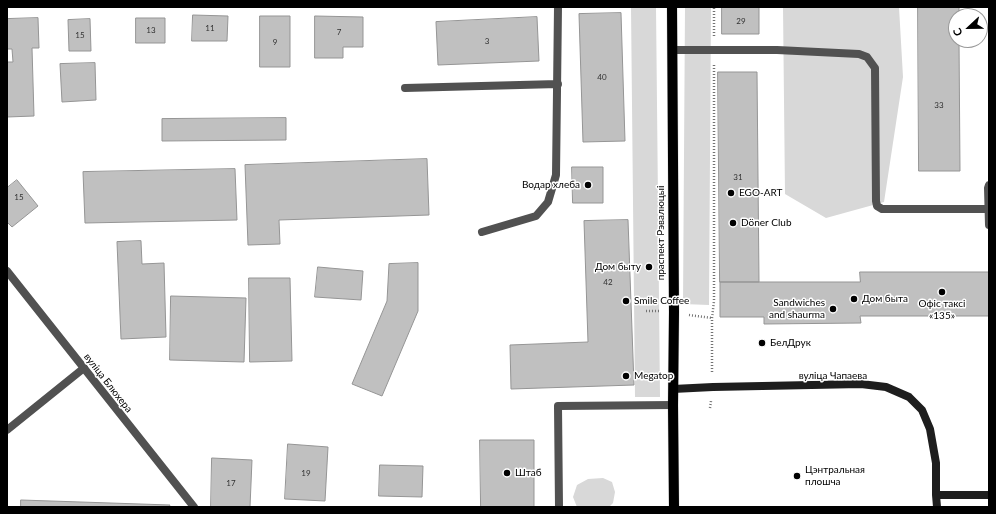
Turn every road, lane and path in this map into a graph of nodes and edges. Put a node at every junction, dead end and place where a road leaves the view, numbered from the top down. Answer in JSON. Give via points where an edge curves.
{"nodes":[{"id":1,"x":558,"y":7,"type":"edge"},
{"id":2,"x":672,"y":7,"type":"edge"},
{"id":3,"x":714,"y":7,"type":"edge"},
{"id":4,"x":672,"y":50,"type":"junction"},
{"id":5,"x":714,"y":50,"type":"junction"},
{"id":6,"x":558,"y":84,"type":"junction"},
{"id":7,"x":405,"y":88,"type":"dead end"},
{"id":8,"x":989,"y":185,"type":"edge"},
{"id":9,"x":988,"y":208,"type":"junction"},
{"id":10,"x":989,"y":225,"type":"edge"},
{"id":11,"x":482,"y":232,"type":"dead end"},
{"id":12,"x":7,"y":271,"type":"edge"},
{"id":13,"x":682,"y":314,"type":"dead end"},
{"id":14,"x":712,"y":318,"type":"junction"},
{"id":15,"x":84,"y":368,"type":"junction"},
{"id":16,"x":712,"y":387,"type":"junction"},
{"id":17,"x":673,"y":389,"type":"junction"},
{"id":18,"x":673,"y":405,"type":"junction"},
{"id":19,"x":710,"y":408,"type":"dead end"},
{"id":20,"x":7,"y":430,"type":"edge"},
{"id":21,"x":989,"y":494,"type":"edge"},
{"id":22,"x":936,"y":495,"type":"junction"},
{"id":23,"x":194,"y":507,"type":"edge"},
{"id":24,"x":559,"y":507,"type":"edge"},
{"id":25,"x":674,"y":507,"type":"edge"},
{"id":26,"x":937,"y":507,"type":"edge"}],
"edges":[{"from":1,"to":6,"type":"street"},
{"from":2,"to":4,"type":"main road","name":"праспект Рэвалюцыі"},
{"from":3,"to":5,"type":"path"},
{"from":4,"to":5,"type":"street"},
{"from":4,"to":17,"type":"main road","name":"праспект Рэвалюцыі"},
{"from":5,"to":9,"type":"street","via":[[777,50],[859,54],[867,57],[875,68],[877,206],[882,209]]},
{"from":5,"to":14,"type":"path"},
{"from":6,"to":7,"type":"street"},
{"from":6,"to":11,"type":"street","via":[[556,176],[548,202],[536,216]]},
{"from":8,"to":9,"type":"street"},
{"from":9,"to":10,"type":"street"},
{"from":12,"to":15,"type":"street","name":"вуліца Блюхера"},
{"from":13,"to":14,"type":"path"},
{"from":14,"to":16,"type":"path"},
{"from":15,"to":20,"type":"street"},
{"from":15,"to":23,"type":"street","name":"вуліца Блюхера"},
{"from":16,"to":17,"type":"main road","name":"вуліца Чапаева"},
{"from":16,"to":19,"type":"path"},
{"from":16,"to":22,"type":"main road","name":"вуліца Чапаева","via":[[861,384],[886,387],[909,397],[922,410],[930,429],[936,463]]},
{"from":17,"to":18,"type":"main road","name":"праспект Рэвалюцыі"},
{"from":18,"to":24,"type":"street","via":[[558,406]]},
{"from":18,"to":25,"type":"main road","name":"праспект Рэвалюцыі"},
{"from":21,"to":22,"type":"main road"},
{"from":22,"to":26,"type":"main road","name":"вуліца Чапаева"}]}
